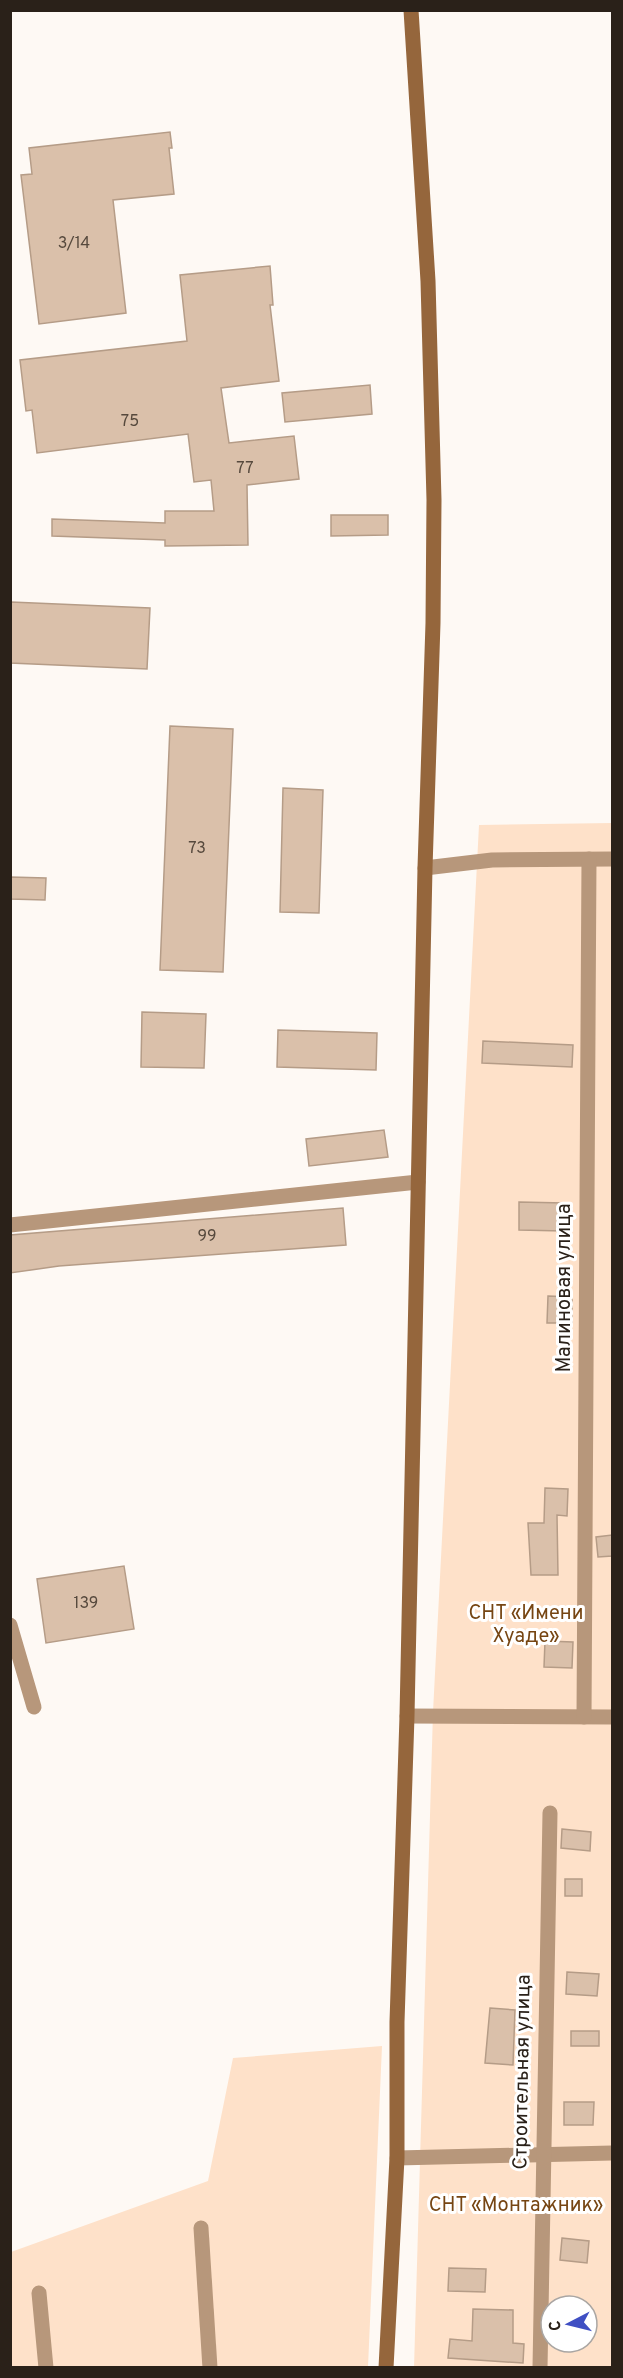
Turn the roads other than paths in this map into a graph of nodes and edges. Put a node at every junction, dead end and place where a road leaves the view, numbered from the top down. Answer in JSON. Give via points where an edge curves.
{"nodes":[{"id":1,"x":411,"y":10,"type":"edge"},
{"id":2,"x":589,"y":859,"type":"junction"},
{"id":3,"x":612,"y":859,"type":"edge"},
{"id":4,"x":425,"y":868,"type":"junction"},
{"id":5,"x":418,"y":1182,"type":"junction"},
{"id":6,"x":10,"y":1225,"type":"edge"},
{"id":7,"x":10,"y":1625,"type":"edge"},
{"id":8,"x":34,"y":1707,"type":"dead end"},
{"id":9,"x":406,"y":1716,"type":"junction"},
{"id":10,"x":584,"y":1717,"type":"junction"},
{"id":11,"x":612,"y":1717,"type":"edge"},
{"id":12,"x":550,"y":1813,"type":"dead end"},
{"id":13,"x":612,"y":2153,"type":"edge"},
{"id":14,"x":543,"y":2155,"type":"junction"},
{"id":15,"x":397,"y":2157,"type":"junction"},
{"id":16,"x":201,"y":2228,"type":"dead end"},
{"id":17,"x":39,"y":2293,"type":"dead end"},
{"id":18,"x":46,"y":2367,"type":"edge"},
{"id":19,"x":210,"y":2367,"type":"edge"},
{"id":20,"x":386,"y":2367,"type":"edge"},
{"id":21,"x":540,"y":2367,"type":"edge"}],
"edges":[{"from":1,"to":4,"type":"street","via":[[428,281],[434,500]]},
{"from":2,"to":3,"type":"street"},
{"from":2,"to":4,"type":"street","via":[[492,860]]},
{"from":2,"to":10,"type":"street","name":"Малиновая улица"},
{"from":4,"to":5,"type":"street"},
{"from":5,"to":6,"type":"street"},
{"from":5,"to":9,"type":"street"},
{"from":7,"to":8,"type":"street"},
{"from":9,"to":10,"type":"street"},
{"from":9,"to":15,"type":"street"},
{"from":10,"to":11,"type":"street"},
{"from":12,"to":14,"type":"street","name":"Строительная улица"},
{"from":13,"to":14,"type":"street"},
{"from":14,"to":15,"type":"street"},
{"from":14,"to":21,"type":"street","name":"Строительная улица"},
{"from":15,"to":20,"type":"street"},
{"from":16,"to":19,"type":"street"},
{"from":17,"to":18,"type":"street"}]}
